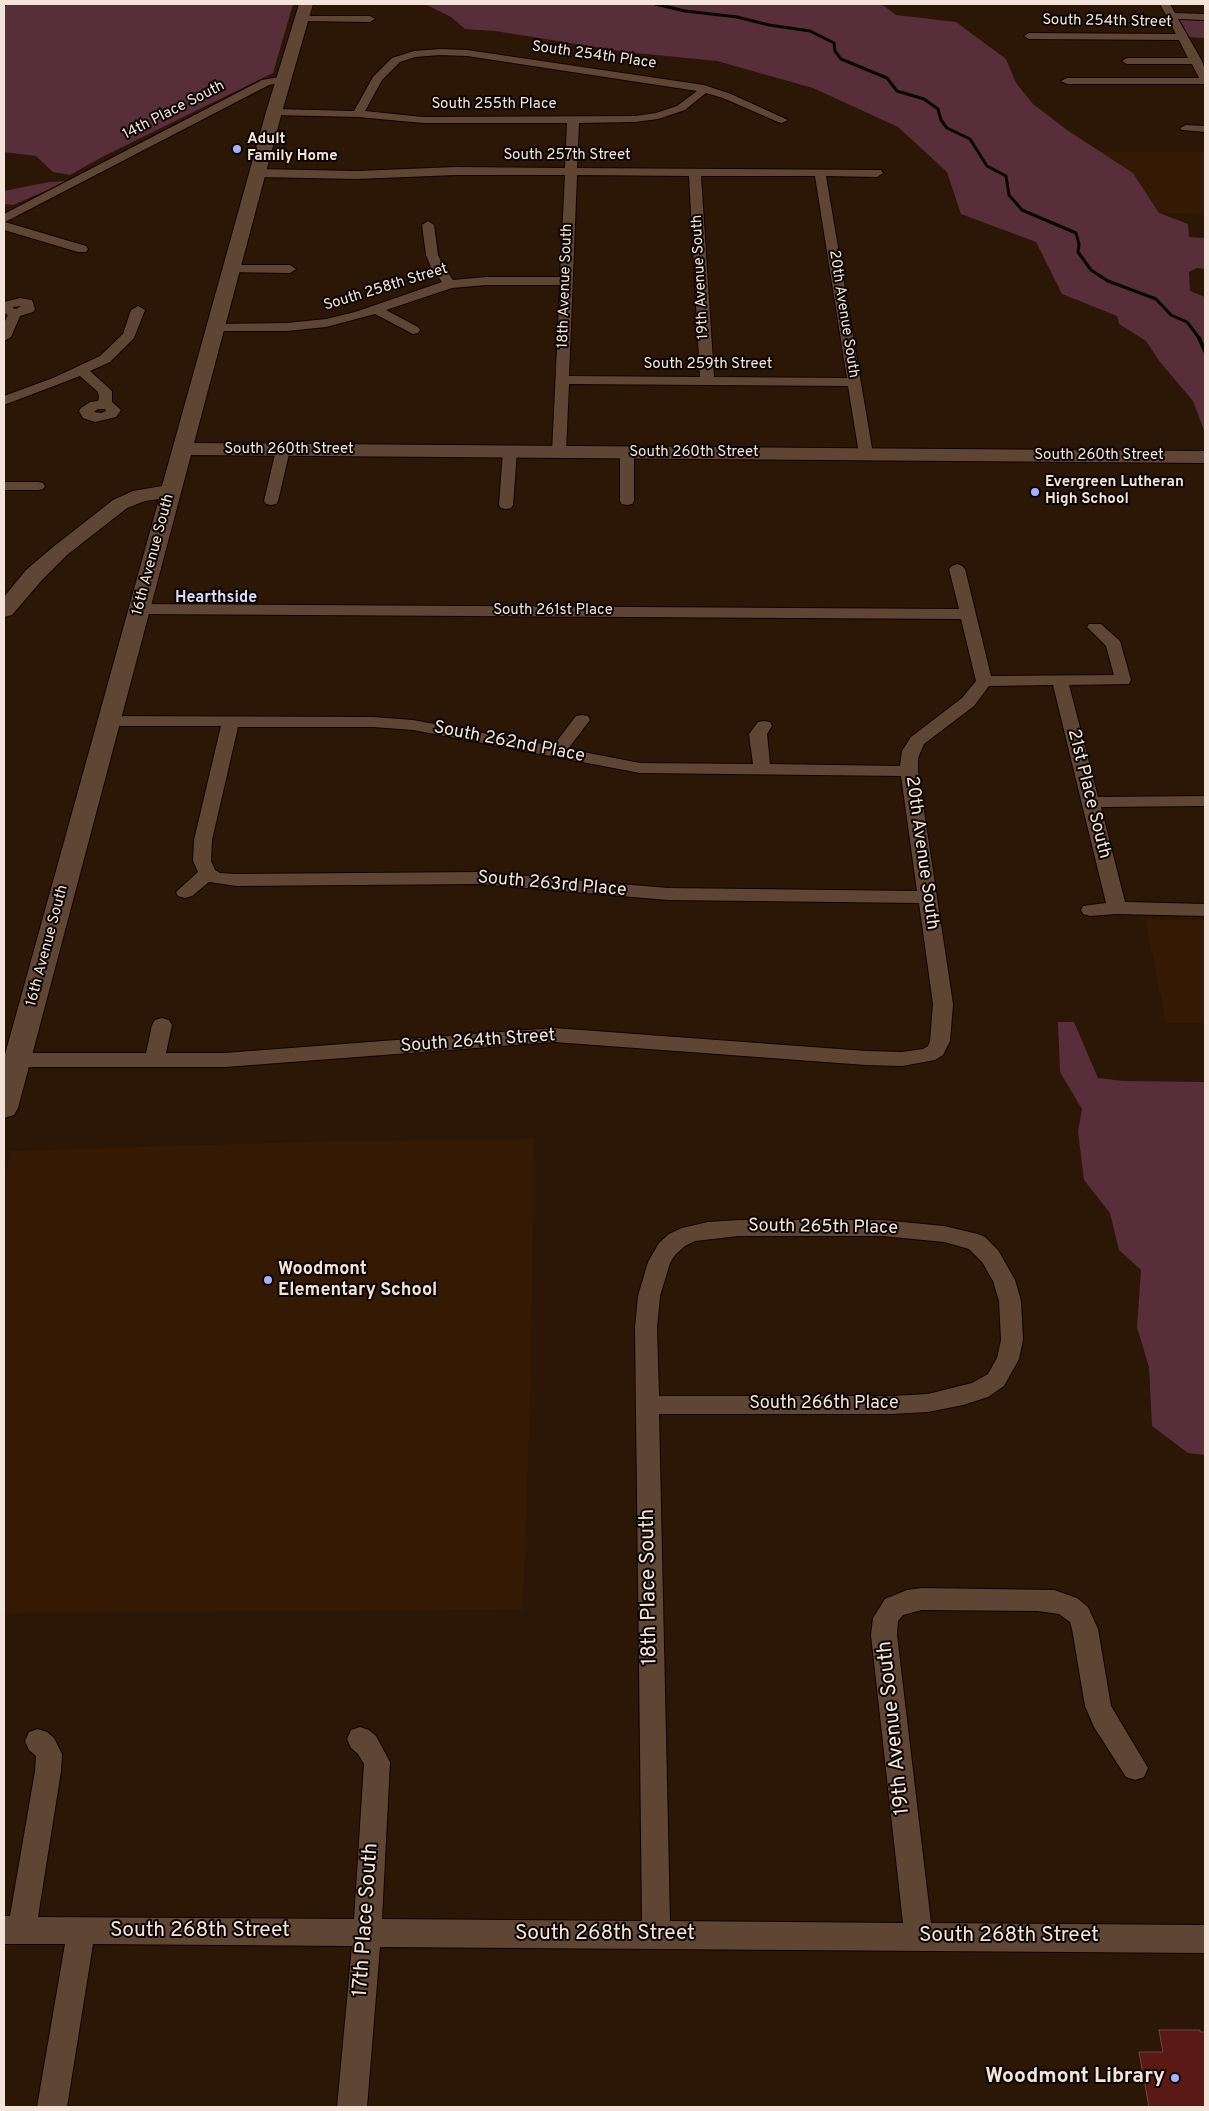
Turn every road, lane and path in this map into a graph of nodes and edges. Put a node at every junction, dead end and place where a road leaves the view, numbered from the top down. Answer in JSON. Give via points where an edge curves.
{"nodes":[{"id":1,"x":1165,"y":4,"type":"edge"},
{"id":2,"x":304,"y":11,"type":"edge"},
{"id":3,"x":1172,"y":16,"type":"junction"},
{"id":4,"x":1205,"y":17,"type":"edge"},
{"id":5,"x":370,"y":19,"type":"dead end"},
{"id":6,"x":1029,"y":36,"type":"dead end"},
{"id":7,"x":1184,"y":37,"type":"junction"},
{"id":8,"x":381,"y":54,"type":"dead end"},
{"id":9,"x":396,"y":60,"type":"junction"},
{"id":10,"x":1199,"y":60,"type":"edge"},
{"id":11,"x":1127,"y":61,"type":"dead end"},
{"id":12,"x":285,"y":79,"type":"junction"},
{"id":13,"x":1205,"y":80,"type":"edge"},
{"id":14,"x":1067,"y":81,"type":"dead end"},
{"id":15,"x":704,"y":88,"type":"junction"},
{"id":16,"x":274,"y":112,"type":"junction"},
{"id":17,"x":358,"y":114,"type":"junction"},
{"id":18,"x":573,"y":120,"type":"junction"},
{"id":19,"x":782,"y":120,"type":"dead end"},
{"id":20,"x":1186,"y":128,"type":"dead end"},
{"id":21,"x":1205,"y":128,"type":"edge"},
{"id":22,"x":571,"y":172,"type":"junction"},
{"id":23,"x":695,"y":172,"type":"junction"},
{"id":24,"x":258,"y":173,"type":"junction"},
{"id":25,"x":820,"y":173,"type":"junction"},
{"id":26,"x":877,"y":173,"type":"dead end"},
{"id":27,"x":79,"y":178,"type":"junction"},
{"id":28,"x":102,"y":184,"type":"dead end"},
{"id":29,"x":4,"y":219,"type":"edge"},
{"id":30,"x":428,"y":225,"type":"dead end"},
{"id":31,"x":4,"y":226,"type":"edge"},
{"id":32,"x":82,"y":249,"type":"dead end"},
{"id":33,"x":232,"y":269,"type":"junction"},
{"id":34,"x":290,"y":269,"type":"dead end"},
{"id":35,"x":566,"y":281,"type":"junction"},
{"id":36,"x":450,"y":284,"type":"junction"},
{"id":37,"x":375,"y":309,"type":"junction"},
{"id":38,"x":138,"y":310,"type":"dead end"},
{"id":39,"x":15,"y":313,"type":"dead end"},
{"id":40,"x":216,"y":328,"type":"junction"},
{"id":41,"x":413,"y":330,"type":"dead end"},
{"id":42,"x":4,"y":337,"type":"edge"},
{"id":43,"x":82,"y":371,"type":"junction"},
{"id":44,"x":562,"y":380,"type":"junction"},
{"id":45,"x":707,"y":381,"type":"junction"},
{"id":46,"x":854,"y":382,"type":"junction"},
{"id":47,"x":5,"y":386,"type":"dead end"},
{"id":48,"x":18,"y":397,"type":"junction"},
{"id":49,"x":4,"y":401,"type":"edge"},
{"id":50,"x":104,"y":405,"type":"dead end"},
{"id":51,"x":183,"y":449,"type":"junction"},
{"id":52,"x":284,"y":450,"type":"junction"},
{"id":53,"x":510,"y":451,"type":"junction"},
{"id":54,"x":560,"y":452,"type":"junction"},
{"id":55,"x":627,"y":452,"type":"junction"},
{"id":56,"x":866,"y":454,"type":"junction"},
{"id":57,"x":1205,"y":457,"type":"edge"},
{"id":58,"x":4,"y":486,"type":"edge"},
{"id":59,"x":38,"y":486,"type":"dead end"},
{"id":60,"x":171,"y":491,"type":"junction"},
{"id":61,"x":271,"y":501,"type":"dead end"},
{"id":62,"x":627,"y":501,"type":"dead end"},
{"id":63,"x":120,"y":504,"type":"junction"},
{"id":64,"x":506,"y":505,"type":"dead end"},
{"id":65,"x":164,"y":519,"type":"junction"},
{"id":66,"x":957,"y":569,"type":"dead end"},
{"id":67,"x":139,"y":608,"type":"junction"},
{"id":68,"x":4,"y":610,"type":"edge"},
{"id":69,"x":967,"y":614,"type":"junction"},
{"id":70,"x":1095,"y":626,"type":"dead end"},
{"id":71,"x":984,"y":681,"type":"junction"},
{"id":72,"x":1060,"y":681,"type":"junction"},
{"id":73,"x":109,"y":720,"type":"junction"},
{"id":74,"x":582,"y":720,"type":"dead end"},
{"id":75,"x":231,"y":721,"type":"junction"},
{"id":76,"x":764,"y":726,"type":"dead end"},
{"id":77,"x":557,"y":752,"type":"junction"},
{"id":78,"x":762,"y":770,"type":"junction"},
{"id":79,"x":909,"y":771,"type":"junction"},
{"id":80,"x":1205,"y":801,"type":"edge"},
{"id":81,"x":1090,"y":802,"type":"junction"},
{"id":82,"x":208,"y":874,"type":"junction"},
{"id":83,"x":184,"y":892,"type":"dead end"},
{"id":84,"x":926,"y":897,"type":"junction"},
{"id":85,"x":1117,"y":908,"type":"junction"},
{"id":86,"x":1090,"y":910,"type":"dead end"},
{"id":87,"x":1205,"y":910,"type":"edge"},
{"id":88,"x":162,"y":1025,"type":"dead end"},
{"id":89,"x":936,"y":1050,"type":"joint"},
{"id":90,"x":17,"y":1060,"type":"junction"},
{"id":91,"x":155,"y":1060,"type":"junction"},
{"id":92,"x":4,"y":1108,"type":"edge"},
{"id":93,"x":671,"y":1244,"type":"joint"},
{"id":94,"x":996,"y":1380,"type":"joint"},
{"id":95,"x":647,"y":1404,"type":"junction"},
{"id":96,"x":360,"y":1739,"type":"dead end"},
{"id":97,"x":38,"y":1741,"type":"dead end"},
{"id":98,"x":1134,"y":1768,"type":"dead end"},
{"id":99,"x":13,"y":1930,"type":"edge"},
{"id":100,"x":81,"y":1930,"type":"junction"},
{"id":101,"x":367,"y":1933,"type":"junction"},
{"id":102,"x":656,"y":1935,"type":"junction"},
{"id":103,"x":918,"y":1936,"type":"junction"},
{"id":104,"x":1205,"y":1939,"type":"edge"},
{"id":105,"x":52,"y":2107,"type":"edge"},
{"id":106,"x":352,"y":2107,"type":"edge"}],
"edges":[{"from":1,"to":3,"type":"street"},
{"from":2,"to":5,"type":"street"},
{"from":2,"to":12,"type":"main road","name":"16th Avenue South"},
{"from":3,"to":4,"type":"street"},
{"from":3,"to":7,"type":"street"},
{"from":6,"to":7,"type":"street","name":"South 254th Street"},
{"from":7,"to":10,"type":"street"},
{"from":8,"to":9,"type":"street"},
{"from":9,"to":15,"type":"street","name":"South 254th Place","via":[[414,54],[467,53],[512,64]]},
{"from":9,"to":17,"type":"street","via":[[377,79]]},
{"from":10,"to":11,"type":"street"},
{"from":10,"to":13,"type":"street"},
{"from":12,"to":16,"type":"main road","name":"16th Avenue South"},
{"from":12,"to":27,"type":"street","name":"14th Place South","via":[[266,82]]},
{"from":13,"to":14,"type":"street"},
{"from":15,"to":18,"type":"street","name":"South 255th Place","via":[[686,105],[658,116]]},
{"from":15,"to":19,"type":"street","name":"South 254th Place"},
{"from":16,"to":17,"type":"street","name":"South 255th Place"},
{"from":16,"to":24,"type":"main road","name":"16th Avenue South"},
{"from":17,"to":18,"type":"street","name":"South 255th Place","via":[[423,120]]},
{"from":18,"to":22,"type":"street","name":"18th Avenue South"},
{"from":20,"to":21,"type":"street"},
{"from":22,"to":23,"type":"street","name":"South 257th Street"},
{"from":22,"to":24,"type":"street","name":"South 257th Street"},
{"from":22,"to":35,"type":"street","name":"18th Avenue South"},
{"from":23,"to":25,"type":"street","name":"South 257th Street"},
{"from":23,"to":45,"type":"street","name":"19th Avenue South"},
{"from":24,"to":33,"type":"main road","name":"16th Avenue South"},
{"from":25,"to":26,"type":"street","name":"South 257th Street"},
{"from":25,"to":46,"type":"street","name":"20th Avenue South"},
{"from":27,"to":28,"type":"street"},
{"from":27,"to":29,"type":"street","name":"14th Place South"},
{"from":30,"to":36,"type":"street","via":[[432,255]]},
{"from":31,"to":32,"type":"street"},
{"from":33,"to":34,"type":"street"},
{"from":33,"to":40,"type":"main road","name":"16th Avenue South"},
{"from":35,"to":36,"type":"street","name":"South 258th Street"},
{"from":35,"to":44,"type":"street","name":"18th Avenue South"},
{"from":36,"to":37,"type":"street","name":"South 258th Street"},
{"from":37,"to":40,"type":"street","name":"South 258th Street","via":[[312,326]]},
{"from":37,"to":41,"type":"street"},
{"from":38,"to":43,"type":"street","via":[[129,335],[119,347]]},
{"from":39,"to":42,"type":"street"},
{"from":40,"to":51,"type":"main road","name":"16th Avenue South"},
{"from":43,"to":48,"type":"street"},
{"from":43,"to":50,"type":"street","via":[[105,391]]},
{"from":44,"to":45,"type":"street","name":"South 259th Street"},
{"from":44,"to":54,"type":"street","name":"18th Avenue South"},
{"from":45,"to":46,"type":"street","name":"South 259th Street"},
{"from":46,"to":56,"type":"street","name":"20th Avenue South"},
{"from":47,"to":48,"type":"street"},
{"from":48,"to":49,"type":"street"},
{"from":51,"to":52,"type":"main road","name":"South 260th Street"},
{"from":51,"to":60,"type":"main road","name":"16th Avenue South"},
{"from":52,"to":53,"type":"main road","name":"South 260th Street"},
{"from":52,"to":61,"type":"street"},
{"from":53,"to":54,"type":"main road","name":"South 260th Street"},
{"from":53,"to":64,"type":"street"},
{"from":54,"to":55,"type":"main road","name":"South 260th Street"},
{"from":55,"to":56,"type":"main road","name":"South 260th Street"},
{"from":55,"to":62,"type":"street"},
{"from":56,"to":57,"type":"main road","name":"South 260th Street"},
{"from":58,"to":59,"type":"street"},
{"from":60,"to":63,"type":"main road","via":[[140,495]]},
{"from":60,"to":65,"type":"main road","name":"16th Avenue South"},
{"from":63,"to":65,"type":"main road","via":[[150,509]]},
{"from":63,"to":68,"type":"main road","via":[[60,551]]},
{"from":65,"to":67,"type":"main road","name":"16th Avenue South"},
{"from":66,"to":69,"type":"street"},
{"from":67,"to":69,"type":"street","name":"South 261st Place"},
{"from":67,"to":73,"type":"main road","name":"16th Avenue South"},
{"from":69,"to":71,"type":"street"},
{"from":70,"to":72,"type":"street","via":[[1114,644],[1123,680]]},
{"from":71,"to":72,"type":"street"},
{"from":71,"to":79,"type":"street","name":"20th Avenue South","via":[[968,702],[917,741],[911,751]]},
{"from":72,"to":81,"type":"street","name":"21st Place South"},
{"from":73,"to":75,"type":"street","name":"South 262nd Place"},
{"from":73,"to":90,"type":"main road","name":"16th Avenue South"},
{"from":74,"to":77,"type":"street"},
{"from":75,"to":77,"type":"street","name":"South 262nd Place","via":[[413,725]]},
{"from":75,"to":82,"type":"street","via":[[203,840],[202,861]]},
{"from":76,"to":78,"type":"street","via":[[758,734]]},
{"from":77,"to":78,"type":"street","name":"South 262nd Place","via":[[640,768]]},
{"from":78,"to":79,"type":"street","name":"South 262nd Place"},
{"from":79,"to":84,"type":"street","name":"20th Avenue South"},
{"from":80,"to":81,"type":"street"},
{"from":81,"to":85,"type":"street","name":"21st Place South"},
{"from":82,"to":83,"type":"street"},
{"from":82,"to":84,"type":"street","name":"South 263rd Place","via":[[236,880],[479,878],[668,894]]},
{"from":84,"to":89,"type":"street","name":"20th Avenue South","via":[[943,1004],[940,1041]]},
{"from":85,"to":86,"type":"street"},
{"from":85,"to":87,"type":"street"},
{"from":88,"to":91,"type":"street"},
{"from":89,"to":91,"type":"street","name":"South 264th Street","via":[[920,1058],[892,1059],[554,1035],[245,1059]]},
{"from":90,"to":91,"type":"street","name":"South 264th Street"},
{"from":90,"to":92,"type":"main road","name":"16th Avenue South"},
{"from":93,"to":94,"type":"street","name":"South 265th Place","via":[[698,1231],[739,1228],[907,1229],[944,1234],[977,1244],[1000,1270],[1011,1311],[1011,1350]]},
{"from":93,"to":95,"type":"street","name":"18th Place South","via":[[655,1269],[648,1296]]},
{"from":94,"to":95,"type":"street","name":"South 266th Place","via":[[963,1396],[928,1403]]},
{"from":95,"to":102,"type":"street","name":"18th Place South"},
{"from":96,"to":101,"type":"street","name":"17th Place South","via":[[377,1762]]},
{"from":97,"to":99,"type":"street","via":[[50,1754],[48,1771]]},
{"from":98,"to":103,"type":"street","name":"19th Avenue South","via":[[1103,1719],[1085,1629],[1079,1616],[1068,1606],[1037,1600],[922,1599],[894,1607],[886,1618],[884,1636]]},
{"from":99,"to":100,"type":"street","name":"South 268th Street"},
{"from":100,"to":101,"type":"street","name":"South 268th Street"},
{"from":100,"to":105,"type":"street"},
{"from":101,"to":102,"type":"street","name":"South 268th Street"},
{"from":101,"to":106,"type":"street","name":"17th Place South"},
{"from":102,"to":103,"type":"street","name":"South 268th Street"},
{"from":103,"to":104,"type":"street","name":"South 268th Street"}]}
